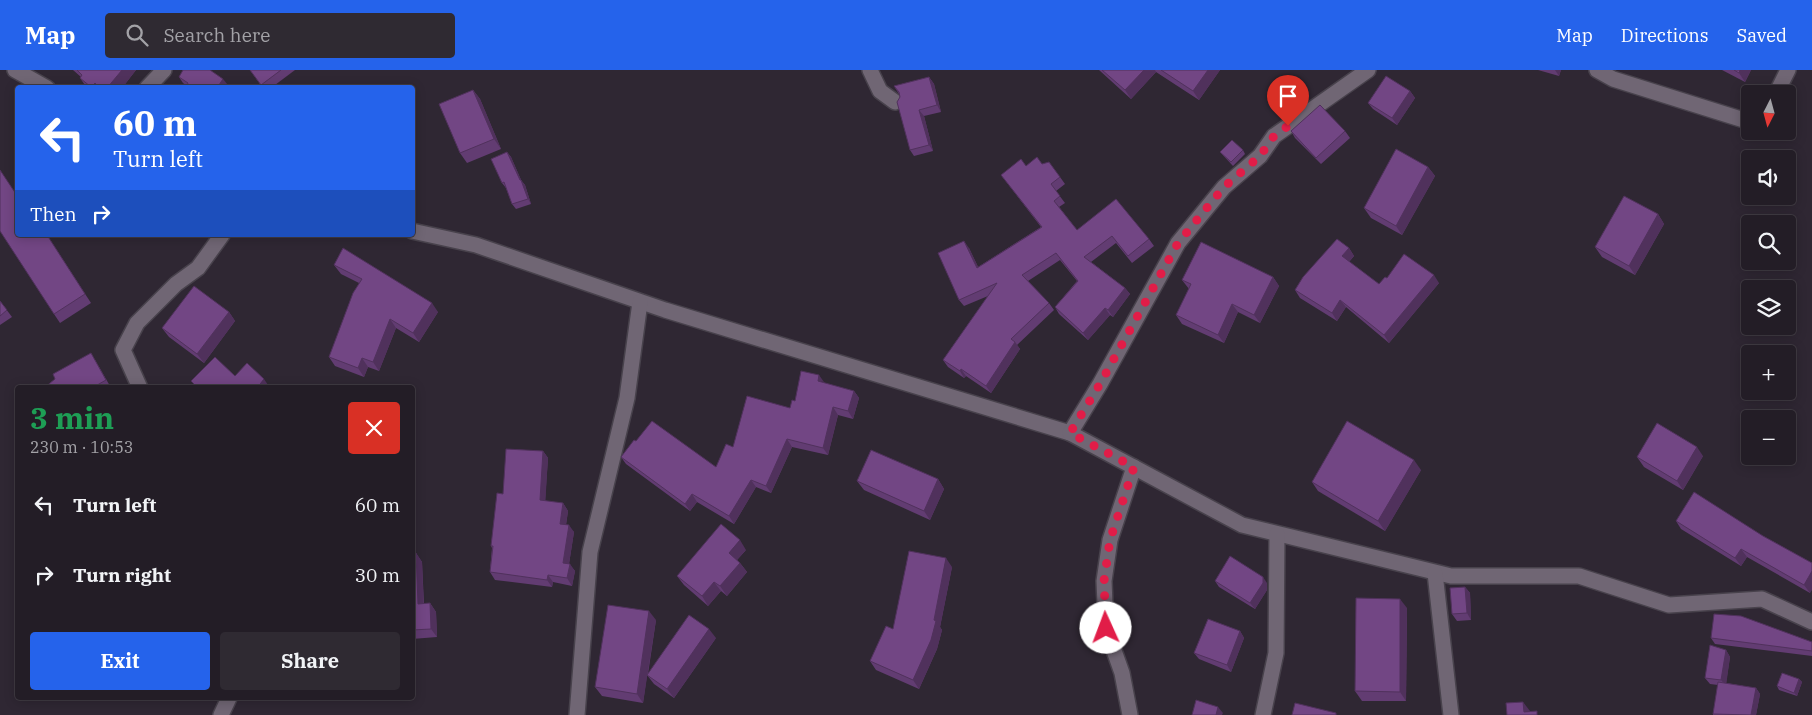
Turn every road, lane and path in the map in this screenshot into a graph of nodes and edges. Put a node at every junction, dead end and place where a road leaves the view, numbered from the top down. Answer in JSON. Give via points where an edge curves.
{"nodes":[{"id":1,"x":15,"y":70,"type":"edge"},
{"id":2,"x":164,"y":70,"type":"edge"},
{"id":3,"x":870,"y":70,"type":"edge"},
{"id":4,"x":1368,"y":70,"type":"edge"},
{"id":5,"x":1597,"y":70,"type":"edge"},
{"id":6,"x":1788,"y":70,"type":"edge"},
{"id":7,"x":42,"y":85,"type":"edge"},
{"id":8,"x":151,"y":85,"type":"edge"},
{"id":9,"x":1780,"y":85,"type":"edge"},
{"id":10,"x":895,"y":102,"type":"edge"},
{"id":11,"x":1741,"y":119,"type":"edge"},
{"id":12,"x":415,"y":232,"type":"edge"},
{"id":13,"x":221,"y":237,"type":"edge"},
{"id":14,"x":640,"y":302,"type":"junction"},
{"id":15,"x":139,"y":385,"type":"edge"},
{"id":16,"x":1070,"y":433,"type":"junction"},
{"id":17,"x":1134,"y":467,"type":"junction"},
{"id":18,"x":1278,"y":534,"type":"junction"},
{"id":19,"x":1435,"y":573,"type":"junction"},
{"id":20,"x":1812,"y":622,"type":"edge"},
{"id":21,"x":228,"y":700,"type":"edge"},
{"id":22,"x":221,"y":715,"type":"edge"},
{"id":23,"x":577,"y":715,"type":"edge"},
{"id":24,"x":1130,"y":715,"type":"edge"},
{"id":25,"x":1263,"y":715,"type":"edge"},
{"id":26,"x":1450,"y":715,"type":"edge"}],
"edges":[{"from":1,"to":7,"type":"street"},
{"from":2,"to":8,"type":"street"},
{"from":3,"to":10,"type":"street","via":[[880,90]]},
{"from":4,"to":16,"type":"street","via":[[1274,136],[1260,156],[1224,187],[1178,243]]},
{"from":5,"to":11,"type":"street","via":[[1612,79]]},
{"from":6,"to":9,"type":"street"},
{"from":12,"to":14,"type":"street","via":[[476,245]]},
{"from":13,"to":15,"type":"street","via":[[198,268],[176,284],[137,323],[123,350]]},
{"from":14,"to":16,"type":"street"},
{"from":14,"to":23,"type":"street","via":[[627,398],[590,552]]},
{"from":16,"to":17,"type":"street"},
{"from":17,"to":18,"type":"street","via":[[1242,526]]},
{"from":17,"to":24,"type":"street","via":[[1110,540],[1104,581],[1106,628],[1122,672]]},
{"from":18,"to":19,"type":"street"},
{"from":18,"to":25,"type":"street","via":[[1276,653]]},
{"from":19,"to":20,"type":"street","via":[[1450,576],[1579,576],[1668,605],[1762,598]]},
{"from":19,"to":26,"type":"street"},
{"from":21,"to":22,"type":"street"}]}
